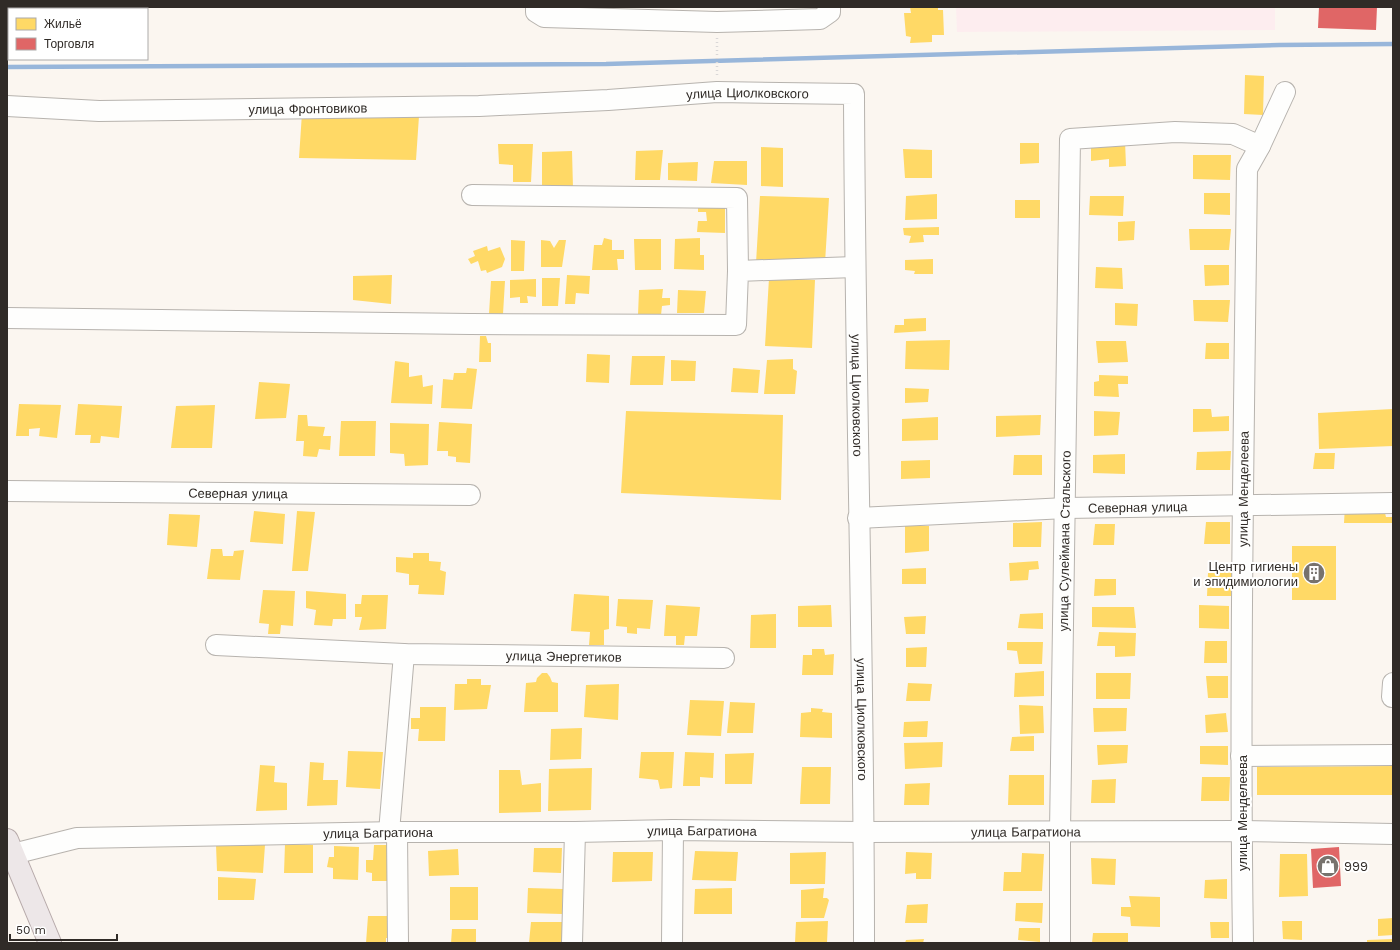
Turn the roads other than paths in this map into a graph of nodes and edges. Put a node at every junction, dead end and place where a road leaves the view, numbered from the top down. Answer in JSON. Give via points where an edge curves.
{"nodes":[{"id":1,"x":536,"y":7,"type":"edge"},
{"id":2,"x":830,"y":9,"type":"edge"},
{"id":3,"x":1285,"y":92,"type":"dead end"},
{"id":4,"x":608,"y":100,"type":"joint"},
{"id":5,"x":7,"y":106,"type":"edge"},
{"id":6,"x":1260,"y":146,"type":"junction"},
{"id":7,"x":472,"y":195,"type":"dead end"},
{"id":8,"x":855,"y":267,"type":"junction"},
{"id":9,"x":738,"y":271,"type":"junction"},
{"id":10,"x":7,"y":318,"type":"edge"},
{"id":11,"x":7,"y":491,"type":"edge"},
{"id":12,"x":470,"y":496,"type":"dead end"},
{"id":13,"x":1393,"y":503,"type":"edge"},
{"id":14,"x":1242,"y":504,"type":"junction"},
{"id":15,"x":1066,"y":508,"type":"junction"},
{"id":16,"x":858,"y":518,"type":"junction"},
{"id":17,"x":216,"y":645,"type":"dead end"},
{"id":18,"x":404,"y":654,"type":"junction"},
{"id":19,"x":724,"y":658,"type":"dead end"},
{"id":20,"x":1393,"y":755,"type":"edge"},
{"id":21,"x":1241,"y":756,"type":"junction"},
{"id":22,"x":673,"y":830,"type":"junction"},
{"id":23,"x":1241,"y":831,"type":"junction"},
{"id":24,"x":393,"y":832,"type":"junction"},
{"id":25,"x":575,"y":832,"type":"junction"},
{"id":26,"x":864,"y":832,"type":"junction"},
{"id":27,"x":1060,"y":832,"type":"junction"},
{"id":28,"x":1393,"y":834,"type":"edge"},
{"id":29,"x":10,"y":847,"type":"edge"},
{"id":30,"x":50,"y":943,"type":"edge"},
{"id":31,"x":398,"y":943,"type":"edge"},
{"id":32,"x":572,"y":943,"type":"edge"},
{"id":33,"x":672,"y":943,"type":"edge"},
{"id":34,"x":864,"y":943,"type":"edge"},
{"id":35,"x":1060,"y":943,"type":"edge"},
{"id":36,"x":1243,"y":943,"type":"edge"}],
"edges":[{"from":1,"to":2,"type":"street","via":[[536,12],[544,17],[717,22],[820,19]]},
{"from":3,"to":6,"type":"street","name":"улица Менделеева"},
{"from":4,"to":5,"type":"street","name":"улица Фронтовиков","via":[[479,106],[99,111]]},
{"from":4,"to":8,"type":"street","name":"улица Циолковского","via":[[717,92],[854,94]]},
{"from":6,"to":14,"type":"street","name":"улица Менделеева","via":[[1247,169]]},
{"from":6,"to":15,"type":"street","name":"улица Сулеймана Стальского","via":[[1233,134],[1175,132],[1070,139]]},
{"from":7,"to":9,"type":"street","via":[[737,198]]},
{"from":8,"to":9,"type":"street"},
{"from":8,"to":16,"type":"street","name":"улица Циолковского"},
{"from":9,"to":10,"type":"street","via":[[736,325]]},
{"from":11,"to":12,"type":"street","name":"Северная улица"},
{"from":13,"to":14,"type":"street","name":"Северная улица"},
{"from":14,"to":15,"type":"street","name":"Северная улица"},
{"from":14,"to":21,"type":"street","name":"улица Менделеева"},
{"from":15,"to":16,"type":"street","name":"Северная улица"},
{"from":15,"to":27,"type":"street","name":"улица Сулеймана Стальского"},
{"from":16,"to":26,"type":"street","name":"улица Циолковского"},
{"from":17,"to":18,"type":"street","name":"улица Энергетиков"},
{"from":18,"to":19,"type":"street","name":"улица Энергетиков"},
{"from":18,"to":24,"type":"street"},
{"from":20,"to":21,"type":"street"},
{"from":21,"to":23,"type":"street","name":"улица Менделеева"},
{"from":22,"to":25,"type":"street","name":"улица Багратиона"},
{"from":22,"to":26,"type":"street","name":"улица Багратиона"},
{"from":22,"to":33,"type":"street"},
{"from":23,"to":27,"type":"street","name":"улица Багратиона"},
{"from":23,"to":28,"type":"street","name":"улица Багратиона"},
{"from":23,"to":36,"type":"street","name":"улица Менделеева"},
{"from":24,"to":25,"type":"street","name":"улица Багратиона"},
{"from":24,"to":29,"type":"street","name":"улица Багратиона","via":[[77,838]]},
{"from":24,"to":31,"type":"street"},
{"from":25,"to":32,"type":"street"},
{"from":26,"to":27,"type":"street","name":"улица Багратиона"},
{"from":26,"to":34,"type":"street","name":"улица Циолковского"},
{"from":27,"to":35,"type":"street","name":"улица Сулеймана Стальского"},
{"from":29,"to":30,"type":"main road"}]}
